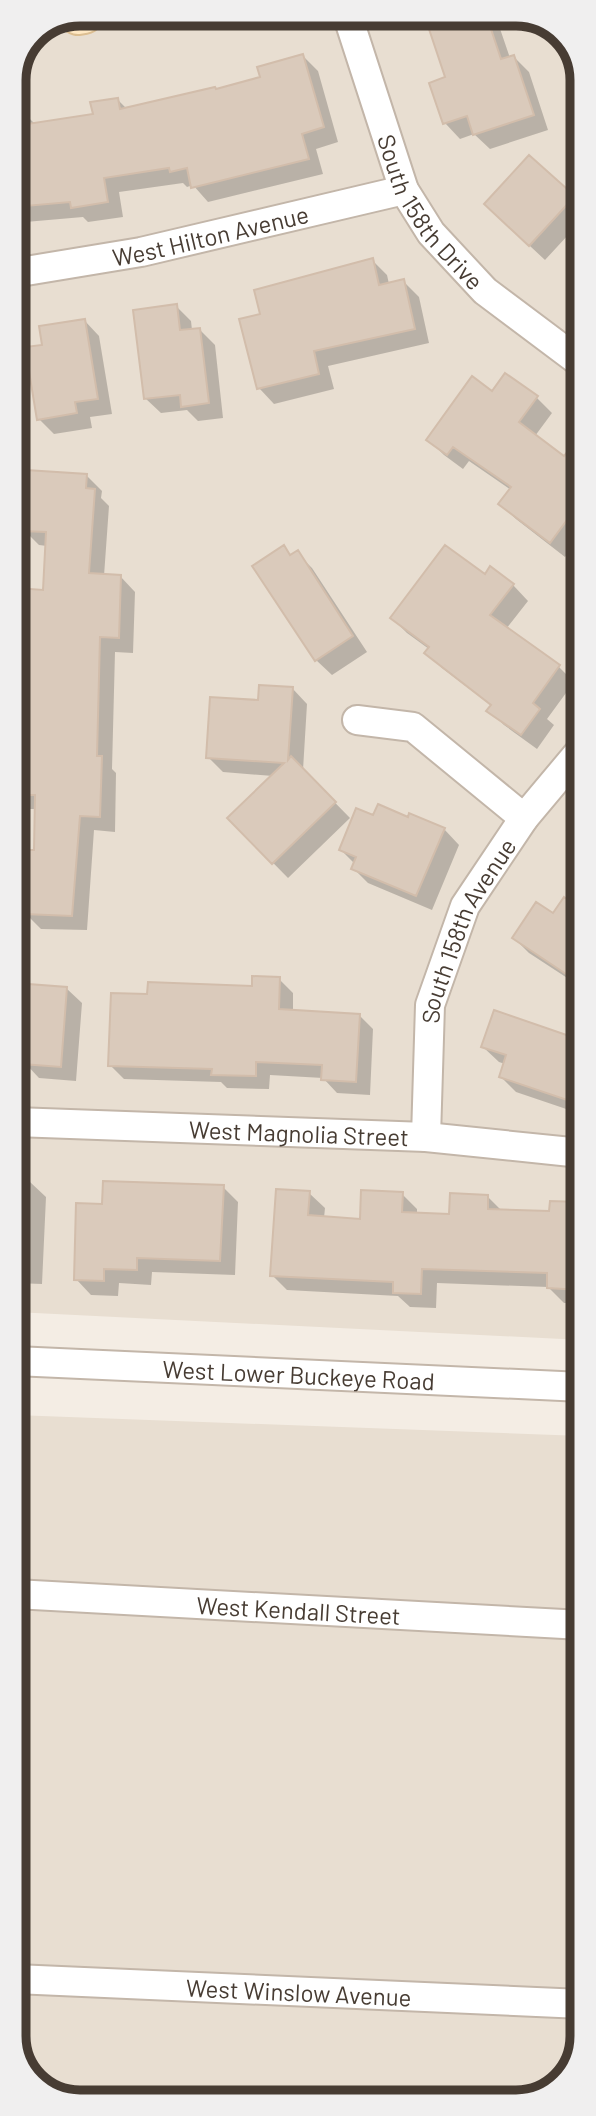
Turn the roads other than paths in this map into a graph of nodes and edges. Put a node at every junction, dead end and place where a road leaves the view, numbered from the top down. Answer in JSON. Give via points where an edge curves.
{"nodes":[{"id":1,"x":351,"y":26,"type":"edge"},
{"id":2,"x":404,"y":190,"type":"junction"},
{"id":3,"x":26,"y":271,"type":"edge"},
{"id":4,"x":570,"y":355,"type":"edge"},
{"id":5,"x":357,"y":720,"type":"dead end"},
{"id":6,"x":570,"y":763,"type":"edge"},
{"id":7,"x":524,"y":818,"type":"junction"},
{"id":8,"x":26,"y":1122,"type":"edge"},
{"id":9,"x":426,"y":1137,"type":"junction"},
{"id":10,"x":570,"y":1152,"type":"edge"},
{"id":11,"x":26,"y":1362,"type":"edge"},
{"id":12,"x":570,"y":1386,"type":"edge"},
{"id":13,"x":26,"y":1595,"type":"edge"},
{"id":14,"x":570,"y":1624,"type":"edge"},
{"id":15,"x":26,"y":1979,"type":"edge"},
{"id":16,"x":570,"y":2003,"type":"edge"}],
"edges":[{"from":1,"to":2,"type":"street","name":"South 158th Drive"},
{"from":2,"to":3,"type":"street","name":"West Hilton Avenue","via":[[141,252]]},
{"from":2,"to":4,"type":"street","name":"South 158th Drive","via":[[431,233],[485,291]]},
{"from":5,"to":7,"type":"street","via":[[413,727]]},
{"from":6,"to":7,"type":"street","name":"South 158th Avenue"},
{"from":7,"to":9,"type":"street","name":"South 158th Avenue","via":[[465,906],[430,1005]]},
{"from":8,"to":9,"type":"street","name":"West Magnolia Street"},
{"from":9,"to":10,"type":"street","name":"West Magnolia Street"},
{"from":11,"to":12,"type":"street","name":"West Lower Buckeye Road"},
{"from":13,"to":14,"type":"street","name":"West Kendall Street"},
{"from":15,"to":16,"type":"street","name":"West Winslow Avenue"}]}
